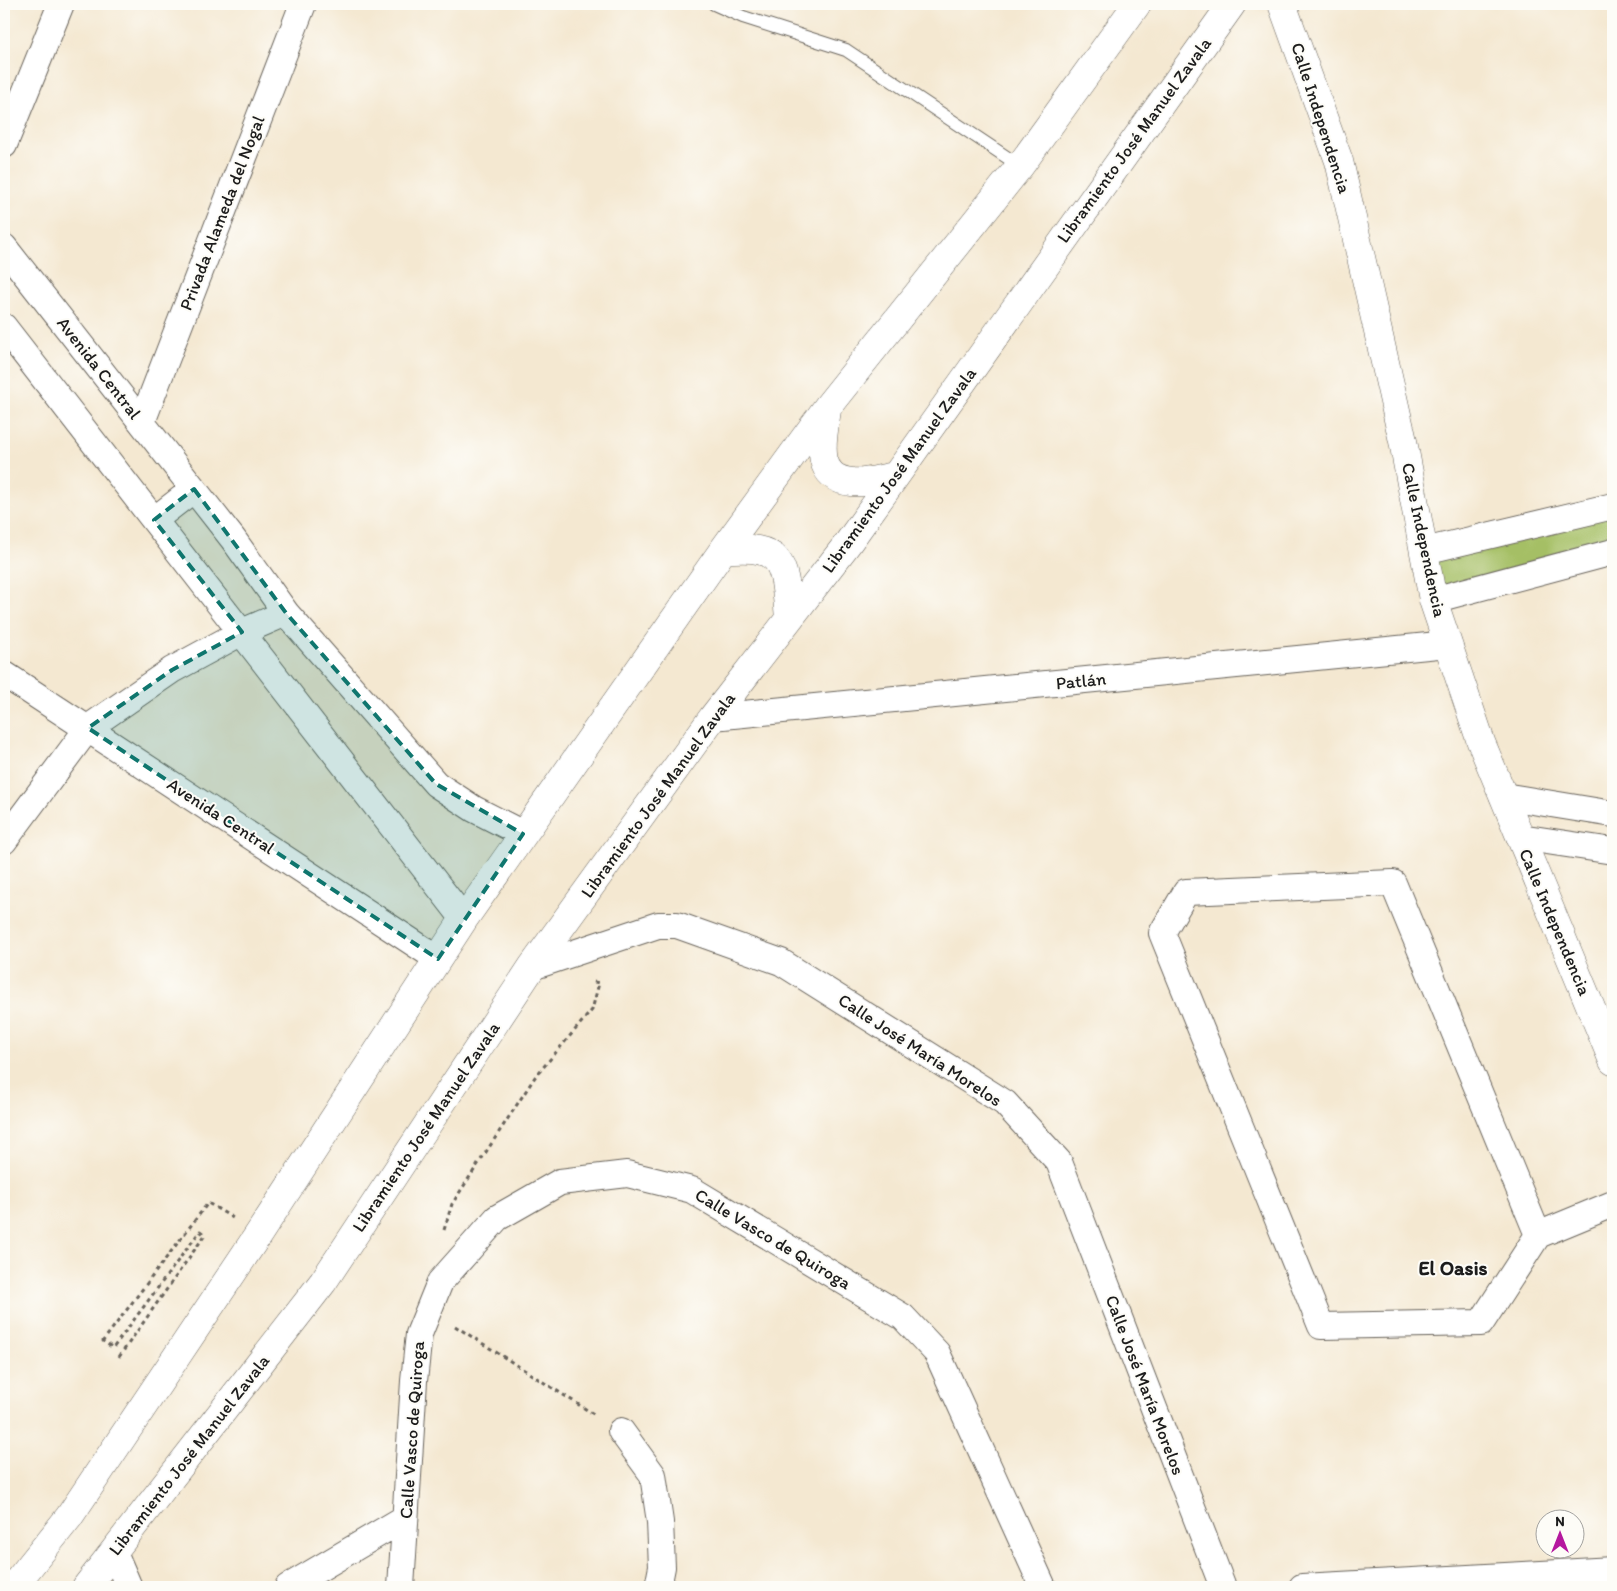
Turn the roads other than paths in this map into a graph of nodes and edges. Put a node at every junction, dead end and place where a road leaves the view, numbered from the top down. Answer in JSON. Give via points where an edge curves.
{"nodes":[{"id":1,"x":61,"y":4,"type":"edge"},
{"id":2,"x":303,"y":4,"type":"edge"},
{"id":3,"x":714,"y":4,"type":"edge"},
{"id":4,"x":1137,"y":4,"type":"edge"},
{"id":5,"x":1232,"y":4,"type":"edge"},
{"id":6,"x":1282,"y":4,"type":"edge"},
{"id":7,"x":4,"y":145,"type":"edge"},
{"id":8,"x":1020,"y":166,"type":"junction"},
{"id":9,"x":4,"y":246,"type":"edge"},
{"id":10,"x":4,"y":327,"type":"edge"},
{"id":11,"x":828,"y":406,"type":"junction"},
{"id":12,"x":142,"y":422,"type":"junction"},
{"id":13,"x":895,"y":476,"type":"junction"},
{"id":14,"x":194,"y":489,"type":"junction"},
{"id":15,"x":1613,"y":506,"type":"edge"},
{"id":16,"x":154,"y":520,"type":"junction"},
{"id":17,"x":723,"y":550,"type":"junction"},
{"id":18,"x":1424,"y":551,"type":"junction"},
{"id":19,"x":1613,"y":552,"type":"edge"},
{"id":20,"x":1434,"y":600,"type":"junction"},
{"id":21,"x":286,"y":613,"type":"junction"},
{"id":22,"x":789,"y":618,"type":"junction"},
{"id":23,"x":242,"y":632,"type":"junction"},
{"id":24,"x":1448,"y":644,"type":"junction"},
{"id":25,"x":4,"y":674,"type":"edge"},
{"id":26,"x":713,"y":717,"type":"junction"},
{"id":27,"x":88,"y":728,"type":"junction"},
{"id":28,"x":1504,"y":796,"type":"junction"},
{"id":29,"x":1613,"y":814,"type":"edge"},
{"id":30,"x":523,"y":834,"type":"junction"},
{"id":31,"x":1520,"y":836,"type":"junction"},
{"id":32,"x":4,"y":841,"type":"edge"},
{"id":33,"x":1613,"y":850,"type":"edge"},
{"id":34,"x":464,"y":919,"type":"junction"},
{"id":35,"x":438,"y":959,"type":"junction"},
{"id":36,"x":532,"y":967,"type":"junction"},
{"id":37,"x":1613,"y":1061,"type":"edge"},
{"id":38,"x":1613,"y":1204,"type":"edge"},
{"id":39,"x":1538,"y":1235,"type":"junction"},
{"id":40,"x":621,"y":1431,"type":"road end"},
{"id":41,"x":405,"y":1518,"type":"junction"},
{"id":42,"x":114,"y":1552,"type":"junction"},
{"id":43,"x":1613,"y":1570,"type":"edge"},
{"id":44,"x":1495,"y":1582,"type":"edge"},
{"id":45,"x":13,"y":1587,"type":"edge"},
{"id":46,"x":86,"y":1587,"type":"edge"},
{"id":47,"x":128,"y":1587,"type":"edge"},
{"id":48,"x":288,"y":1587,"type":"edge"},
{"id":49,"x":401,"y":1587,"type":"edge"},
{"id":50,"x":658,"y":1587,"type":"edge"},
{"id":51,"x":1043,"y":1587,"type":"edge"},
{"id":52,"x":1223,"y":1587,"type":"edge"},
{"id":53,"x":1302,"y":1587,"type":"edge"}],
"edges":[{"from":1,"to":7,"type":"street"},
{"from":2,"to":12,"type":"street","name":"Privada Alameda del Nogal"},
{"from":3,"to":8,"type":"lane","via":[[846,50]]},
{"from":4,"to":8,"type":"main road"},
{"from":5,"to":13,"type":"main road","name":"Libramiento José Manuel Zavala"},
{"from":6,"to":18,"type":"main road","name":"Calle Independencia","via":[[1339,161],[1403,441]]},
{"from":8,"to":11,"type":"main road"},
{"from":9,"to":12,"type":"street","name":"Avenida Central"},
{"from":10,"to":16,"type":"street"},
{"from":11,"to":13,"type":"main road","via":[[822,447],[826,467],[836,479],[854,483]]},
{"from":11,"to":17,"type":"main road"},
{"from":12,"to":14,"type":"street","name":"Avenida Central"},
{"from":13,"to":22,"type":"main road","name":"Libramiento José Manuel Zavala"},
{"from":14,"to":16,"type":"street"},
{"from":14,"to":21,"type":"street","name":"Avenida Central"},
{"from":15,"to":18,"type":"street"},
{"from":16,"to":23,"type":"street"},
{"from":17,"to":22,"type":"main road","via":[[762,549],[777,558],[785,572]]},
{"from":17,"to":30,"type":"main road"},
{"from":18,"to":20,"type":"main road","name":"Calle Independencia"},
{"from":19,"to":20,"type":"street"},
{"from":20,"to":24,"type":"main road","name":"Calle Independencia"},
{"from":21,"to":23,"type":"street"},
{"from":21,"to":30,"type":"street","name":"Avenida Central","via":[[436,784],[474,809]]},
{"from":22,"to":26,"type":"main road","name":"Libramiento José Manuel Zavala"},
{"from":23,"to":27,"type":"street","via":[[172,670]]},
{"from":23,"to":34,"type":"street"},
{"from":24,"to":26,"type":"street","name":"Patlán"},
{"from":24,"to":28,"type":"main road","name":"Calle Independencia","via":[[1481,742]]},
{"from":25,"to":27,"type":"street","name":"Avenida Central"},
{"from":26,"to":36,"type":"main road","name":"Libramiento José Manuel Zavala"},
{"from":27,"to":32,"type":"street"},
{"from":27,"to":35,"type":"street","name":"Avenida Central"},
{"from":28,"to":29,"type":"street"},
{"from":28,"to":31,"type":"main road","name":"Calle Independencia"},
{"from":30,"to":34,"type":"main road"},
{"from":31,"to":33,"type":"street"},
{"from":31,"to":37,"type":"main road","name":"Calle Independencia"},
{"from":34,"to":35,"type":"main road"},
{"from":35,"to":45,"type":"main road","via":[[258,1235],[68,1517]]},
{"from":36,"to":42,"type":"main road","name":"Libramiento José Manuel Zavala","via":[[323,1282]]},
{"from":36,"to":52,"type":"street","name":"Calle José María Morelos","via":[[658,925],[677,926],[781,962],[1005,1103],[1059,1162]]},
{"from":38,"to":39,"type":"street"},
{"from":39,"to":39,"type":"street","via":[[1393,883],[1186,892],[1162,933],[1321,1326],[1481,1323]]},
{"from":40,"to":50,"type":"street","via":[[653,1475],[662,1566]]},
{"from":41,"to":48,"type":"street"},
{"from":41,"to":49,"type":"street","name":"Calle Vasco de Quiroga"},
{"from":41,"to":51,"type":"street","name":"Calle Vasco de Quiroga","via":[[419,1334],[440,1282],[497,1218],[560,1182],[627,1174],[692,1190],[903,1318],[937,1353]]},
{"from":42,"to":46,"type":"main road","name":"Libramiento José Manuel Zavala"},
{"from":42,"to":47,"type":"street"},
{"from":43,"to":44,"type":"street"},
{"from":44,"to":53,"type":"street"}]}
